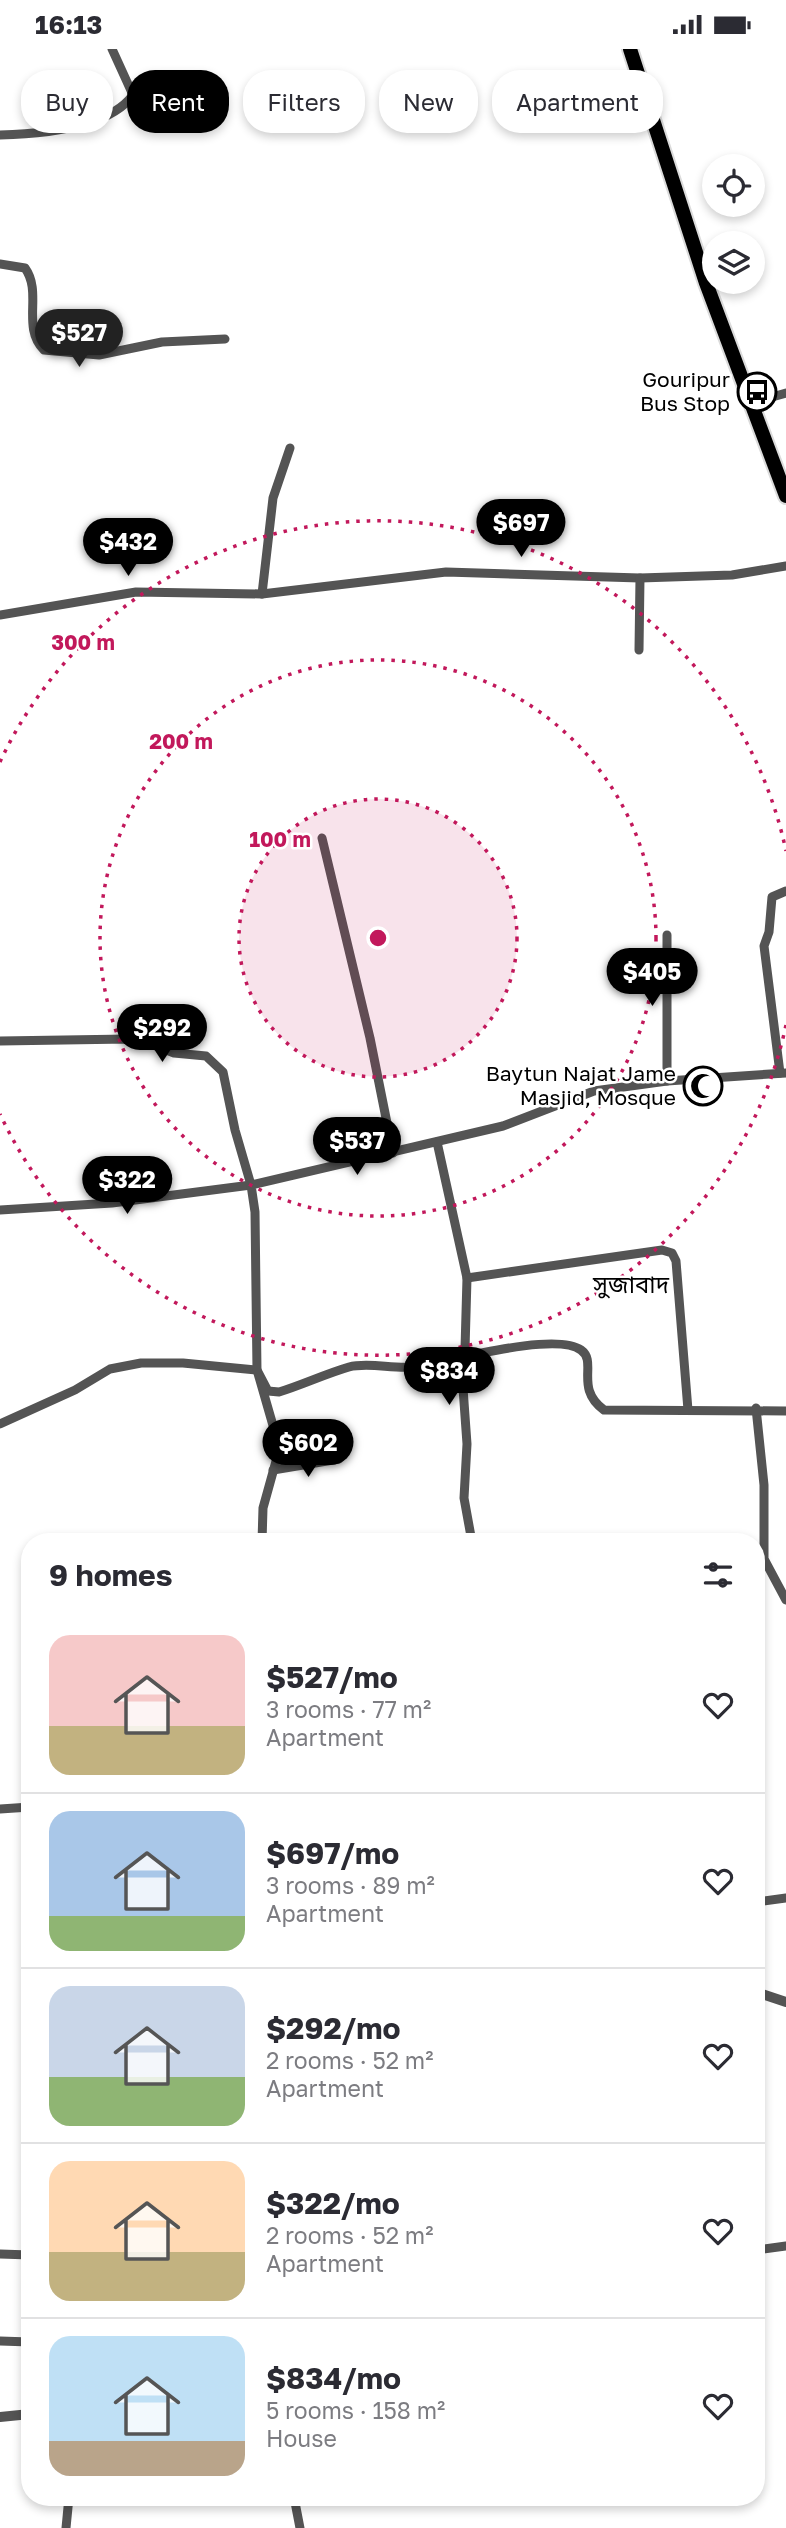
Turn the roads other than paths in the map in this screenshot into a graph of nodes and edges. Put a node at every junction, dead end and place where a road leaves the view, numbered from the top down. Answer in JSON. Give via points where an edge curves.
{"nodes":[{"id":1,"x":112,"y":49,"type":"edge"},
{"id":2,"x":630,"y":49,"type":"edge"},
{"id":3,"x":0,"y":135,"type":"edge"},
{"id":4,"x":0,"y":264,"type":"edge"},
{"id":5,"x":225,"y":339,"type":"dead end"},
{"id":6,"x":786,"y":393,"type":"edge"},
{"id":7,"x":755,"y":409,"type":"junction"},
{"id":8,"x":290,"y":448,"type":"dead end"},
{"id":9,"x":786,"y":496,"type":"edge"},
{"id":10,"x":786,"y":566,"type":"edge"},
{"id":11,"x":639,"y":578,"type":"junction"},
{"id":12,"x":262,"y":594,"type":"junction"},
{"id":13,"x":0,"y":615,"type":"edge"},
{"id":14,"x":639,"y":650,"type":"dead end"},
{"id":15,"x":322,"y":838,"type":"dead end"},
{"id":16,"x":786,"y":891,"type":"edge"},
{"id":17,"x":667,"y":935,"type":"dead end"},
{"id":18,"x":0,"y":1041,"type":"edge"},
{"id":19,"x":783,"y":1073,"type":"edge"},
{"id":20,"x":667,"y":1081,"type":"junction"},
{"id":21,"x":437,"y":1142,"type":"junction"},
{"id":22,"x":393,"y":1153,"type":"junction"},
{"id":23,"x":251,"y":1185,"type":"junction"},
{"id":24,"x":0,"y":1210,"type":"edge"},
{"id":25,"x":467,"y":1278,"type":"junction"},
{"id":26,"x":470,"y":1357,"type":"junction"},
{"id":27,"x":257,"y":1370,"type":"junction"},
{"id":28,"x":756,"y":1408,"type":"junction"},
{"id":29,"x":688,"y":1410,"type":"junction"},
{"id":30,"x":786,"y":1411,"type":"edge"},
{"id":31,"x":0,"y":1424,"type":"edge"},
{"id":32,"x":339,"y":1459,"type":"dead end"},
{"id":33,"x":273,"y":1470,"type":"junction"},
{"id":34,"x":262,"y":1533,"type":"edge"},
{"id":35,"x":470,"y":1533,"type":"edge"},
{"id":36,"x":764,"y":1533,"type":"edge"},
{"id":37,"x":765,"y":1561,"type":"edge"},
{"id":38,"x":786,"y":1599,"type":"edge"},
{"id":39,"x":21,"y":1808,"type":"edge"},
{"id":40,"x":0,"y":1809,"type":"edge"},
{"id":41,"x":786,"y":1898,"type":"edge"},
{"id":42,"x":765,"y":1901,"type":"edge"},
{"id":43,"x":765,"y":1994,"type":"edge"},
{"id":44,"x":786,"y":2002,"type":"edge"},
{"id":45,"x":786,"y":2246,"type":"edge"},
{"id":46,"x":765,"y":2249,"type":"edge"},
{"id":47,"x":0,"y":2254,"type":"edge"},
{"id":48,"x":21,"y":2255,"type":"edge"},
{"id":49,"x":0,"y":2341,"type":"edge"},
{"id":50,"x":21,"y":2341,"type":"edge"},
{"id":51,"x":21,"y":2415,"type":"edge"},
{"id":52,"x":0,"y":2417,"type":"edge"},
{"id":53,"x":68,"y":2506,"type":"edge"},
{"id":54,"x":296,"y":2506,"type":"edge"},
{"id":55,"x":66,"y":2528,"type":"edge"},
{"id":56,"x":300,"y":2528,"type":"edge"}],
"edges":[{"from":1,"to":3,"type":"street","via":[[133,95],[122,109],[49,134]]},
{"from":2,"to":7,"type":"highway","via":[[706,283]]},
{"from":4,"to":5,"type":"street","via":[[25,268],[31,276],[32,334],[44,350],[99,355],[162,342]]},
{"from":6,"to":7,"type":"street","via":[[765,398]]},
{"from":7,"to":9,"type":"highway"},
{"from":8,"to":12,"type":"street","via":[[273,498]]},
{"from":10,"to":11,"type":"street","via":[[732,575]]},
{"from":11,"to":12,"type":"street","via":[[446,572]]},
{"from":11,"to":14,"type":"street"},
{"from":12,"to":13,"type":"street","via":[[136,592]]},
{"from":15,"to":22,"type":"street"},
{"from":16,"to":19,"type":"street","via":[[772,897],[764,946]]},
{"from":17,"to":20,"type":"street"},
{"from":18,"to":23,"type":"street","via":[[128,1039],[174,1053],[206,1056],[223,1072]]},
{"from":19,"to":20,"type":"street"},
{"from":20,"to":21,"type":"street","via":[[594,1091],[503,1126]]},
{"from":21,"to":22,"type":"street"},
{"from":21,"to":25,"type":"street"},
{"from":22,"to":23,"type":"street"},
{"from":23,"to":24,"type":"street","via":[[112,1203]]},
{"from":23,"to":27,"type":"street"},
{"from":25,"to":26,"type":"street","via":[[465,1340]]},
{"from":25,"to":29,"type":"street","via":[[669,1251],[676,1261]]},
{"from":26,"to":27,"type":"street","via":[[396,1368],[350,1367],[279,1392],[268,1391]]},
{"from":26,"to":29,"type":"street","via":[[520,1345],[572,1346],[583,1351],[588,1361],[587,1386],[604,1410]]},
{"from":26,"to":35,"type":"street","via":[[475,1381],[463,1388],[464,1498]]},
{"from":27,"to":31,"type":"street","via":[[183,1363],[110,1369]]},
{"from":27,"to":33,"type":"street","via":[[278,1454]]},
{"from":28,"to":29,"type":"street"},
{"from":28,"to":30,"type":"street"},
{"from":28,"to":36,"type":"street"},
{"from":32,"to":33,"type":"street"},
{"from":33,"to":34,"type":"street"},
{"from":37,"to":38,"type":"street"},
{"from":39,"to":40,"type":"street"},
{"from":41,"to":42,"type":"street"},
{"from":43,"to":44,"type":"street"},
{"from":45,"to":46,"type":"street"},
{"from":47,"to":48,"type":"street"},
{"from":49,"to":50,"type":"street"},
{"from":51,"to":52,"type":"street"},
{"from":53,"to":55,"type":"street"},
{"from":54,"to":56,"type":"street"}]}
